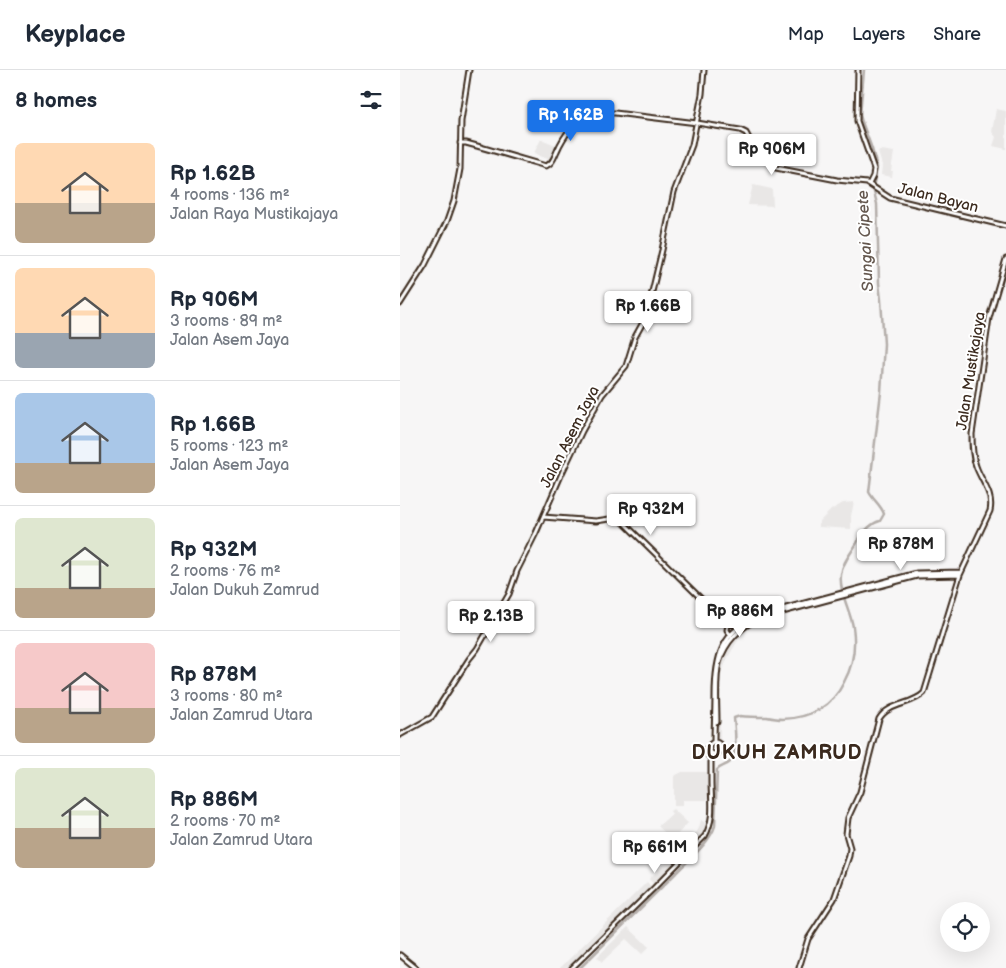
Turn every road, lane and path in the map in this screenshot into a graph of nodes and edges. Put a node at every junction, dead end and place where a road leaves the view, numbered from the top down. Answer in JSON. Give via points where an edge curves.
{"nodes":[{"id":1,"x":469,"y":70,"type":"edge"},
{"id":2,"x":704,"y":70,"type":"edge"},
{"id":3,"x":858,"y":70,"type":"edge"},
{"id":4,"x":698,"y":122,"type":"junction"},
{"id":5,"x":460,"y":143,"type":"junction"},
{"id":6,"x":873,"y":186,"type":"junction"},
{"id":7,"x":1006,"y":226,"type":"edge"},
{"id":8,"x":1006,"y":259,"type":"edge"},
{"id":9,"x":400,"y":304,"type":"edge"},
{"id":10,"x":543,"y":518,"type":"junction"},
{"id":11,"x":960,"y":574,"type":"junction"},
{"id":12,"x":728,"y":625,"type":"junction"},
{"id":13,"x":740,"y":628,"type":"junction"},
{"id":14,"x":731,"y":636,"type":"junction"},
{"id":15,"x":400,"y":735,"type":"edge"},
{"id":16,"x":715,"y":742,"type":"junction"},
{"id":17,"x":704,"y":750,"type":"dead end"},
{"id":18,"x":711,"y":753,"type":"junction"},
{"id":19,"x":718,"y":754,"type":"junction"},
{"id":20,"x":711,"y":760,"type":"junction"},
{"id":21,"x":400,"y":955,"type":"edge"},
{"id":22,"x":416,"y":968,"type":"edge"},
{"id":23,"x":572,"y":968,"type":"edge"},
{"id":24,"x":799,"y":968,"type":"edge"}],
"edges":[{"from":1,"to":5,"type":"main road"},
{"from":2,"to":4,"type":"main road","name":"Jalan Asem Jaya"},
{"from":3,"to":6,"type":"main road","via":[[857,120],[874,169]]},
{"from":4,"to":5,"type":"main road","via":[[615,113],[591,114],[563,137],[553,160],[546,166]]},
{"from":4,"to":6,"type":"main road","via":[[746,133],[753,146],[764,152],[776,168]]},
{"from":4,"to":10,"type":"main road","name":"Jalan Asem Jaya","via":[[674,192],[645,320],[635,337],[626,366],[602,395],[582,431]]},
{"from":5,"to":9,"type":"main road","via":[[460,169],[453,205],[425,265]]},
{"from":6,"to":7,"type":"main road","name":"Jalan Bayan","via":[[890,198]]},
{"from":8,"to":11,"type":"main road","name":"Jalan Mustikajaya","via":[[989,318],[972,434],[975,463],[991,502]]},
{"from":10,"to":12,"type":"main road","via":[[596,521],[616,518],[623,522]]},
{"from":10,"to":15,"type":"main road","name":"Jalan Asem Jaya","via":[[504,602],[443,701],[430,719]]},
{"from":11,"to":13,"type":"main road","via":[[917,576],[839,595],[760,615]]},
{"from":11,"to":24,"type":"main road","name":"Jalan Mustikajaya","via":[[924,693],[884,712],[880,719],[860,792],[848,818],[849,856],[834,899],[808,939]]},
{"from":12,"to":13,"type":"main road"},
{"from":12,"to":14,"type":"main road"},
{"from":13,"to":14,"type":"main road"},
{"from":14,"to":16,"type":"main road","via":[[725,643],[715,674]]},
{"from":16,"to":18,"type":"main road","via":[[710,746]]},
{"from":16,"to":19,"type":"main road","via":[[721,747]]},
{"from":17,"to":20,"type":"main road"},
{"from":18,"to":19,"type":"main road"},
{"from":18,"to":20,"type":"main road"},
{"from":19,"to":20,"type":"main road"},
{"from":20,"to":23,"type":"main road","via":[[712,812],[710,827],[704,836]]},
{"from":21,"to":22,"type":"main road"}]}
